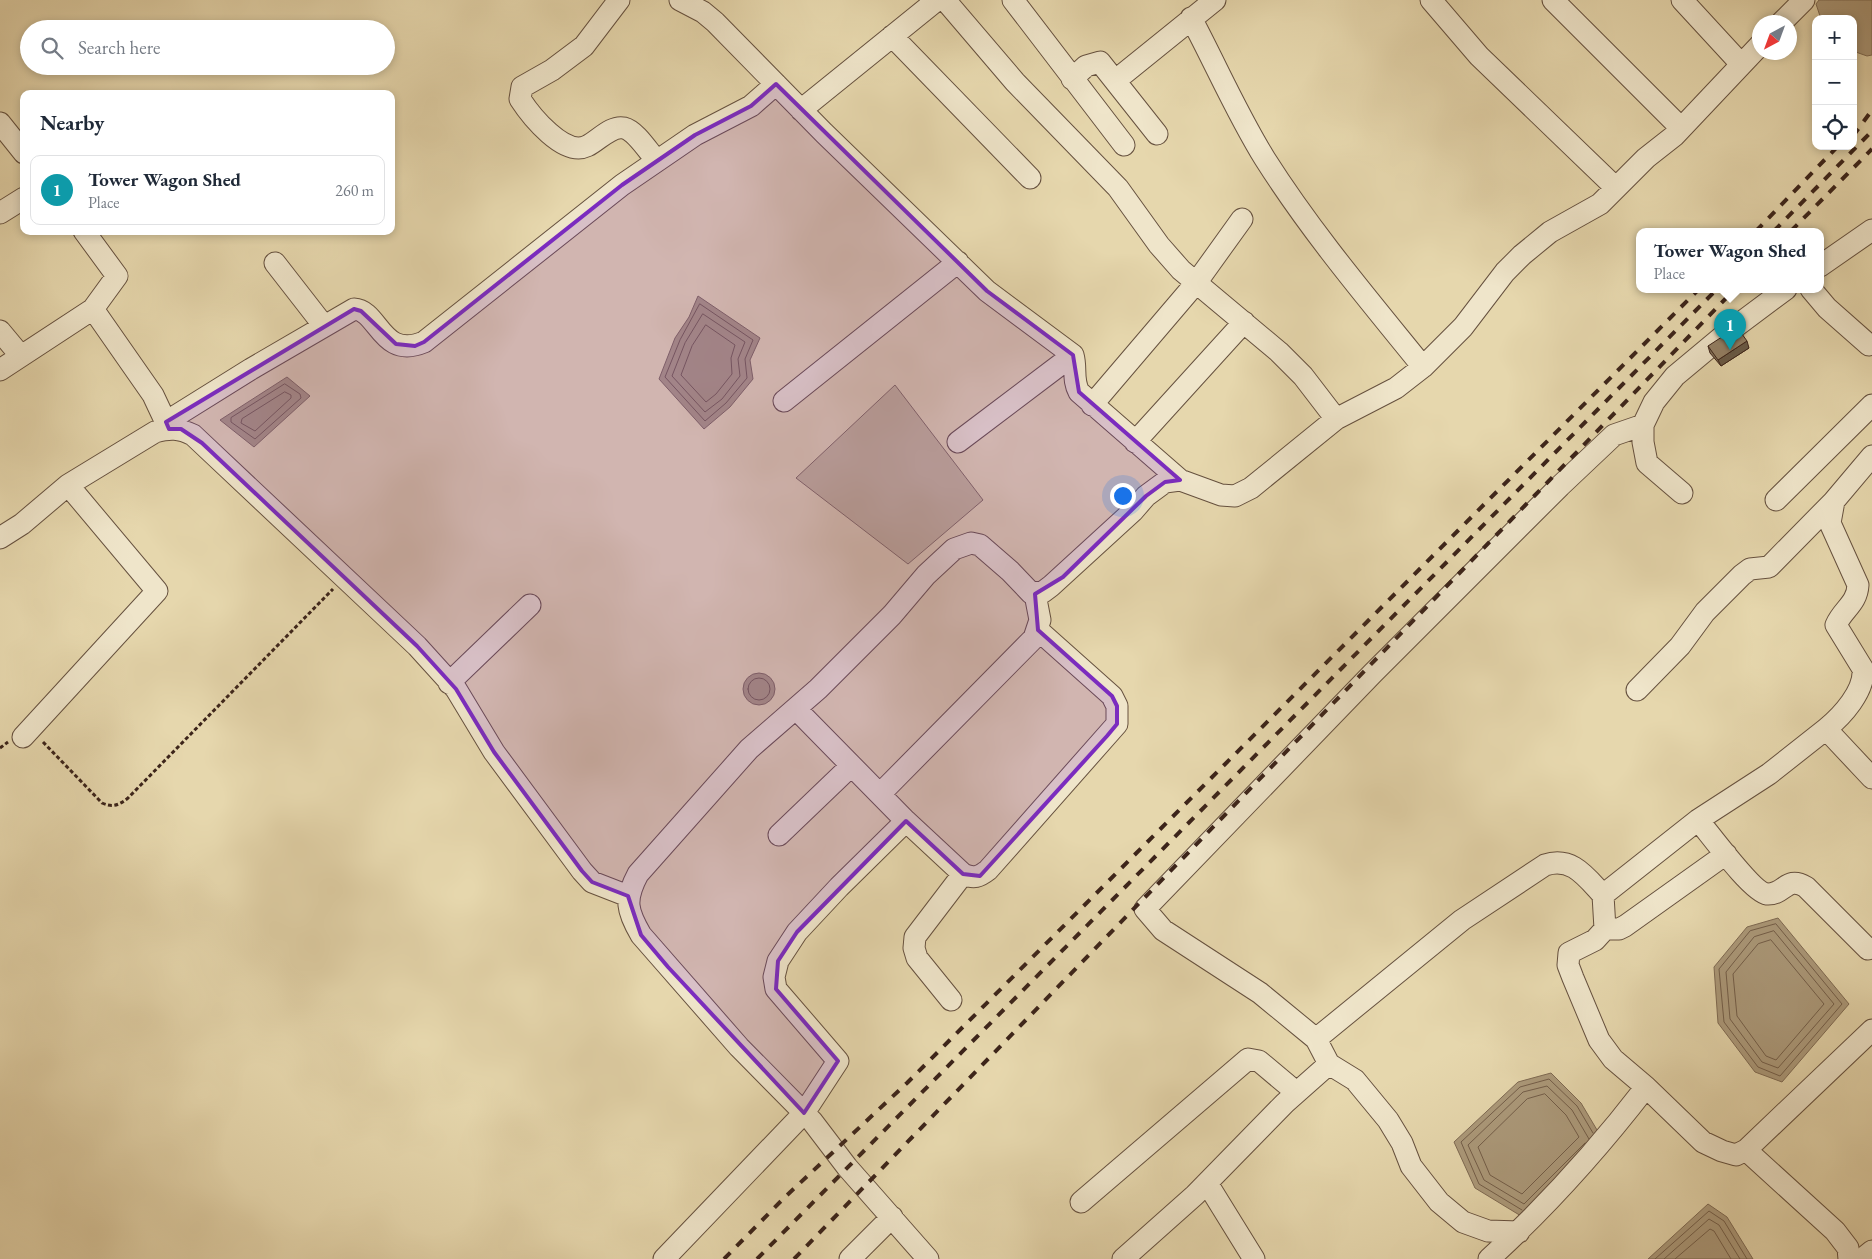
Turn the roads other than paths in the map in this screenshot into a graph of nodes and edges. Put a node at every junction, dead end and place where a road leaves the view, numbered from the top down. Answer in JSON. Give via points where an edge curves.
{"nodes":[{"id":1,"x":619,"y":0,"type":"edge"},
{"id":2,"x":680,"y":0,"type":"edge"},
{"id":3,"x":937,"y":0,"type":"edge"},
{"id":4,"x":945,"y":0,"type":"edge"},
{"id":5,"x":1013,"y":0,"type":"edge"},
{"id":6,"x":1215,"y":0,"type":"edge"},
{"id":7,"x":1431,"y":0,"type":"edge"},
{"id":8,"x":1553,"y":0,"type":"edge"},
{"id":9,"x":1682,"y":0,"type":"edge"},
{"id":10,"x":1804,"y":0,"type":"edge"},
{"id":11,"x":1789,"y":15,"type":"edge"},
{"id":12,"x":1191,"y":18,"type":"junction"},
{"id":13,"x":892,"y":36,"type":"junction"},
{"id":14,"x":1752,"y":53,"type":"edge"},
{"id":15,"x":1741,"y":64,"type":"junction"},
{"id":16,"x":1072,"y":79,"type":"junction"},
{"id":17,"x":1116,"y":80,"type":"junction"},
{"id":18,"x":776,"y":84,"type":"junction"},
{"id":19,"x":802,"y":110,"type":"junction"},
{"id":20,"x":0,"y":123,"type":"edge"},
{"id":21,"x":1681,"y":128,"type":"junction"},
{"id":22,"x":1157,"y":134,"type":"dead end"},
{"id":23,"x":1124,"y":145,"type":"dead end"},
{"id":24,"x":20,"y":148,"type":"edge"},
{"id":25,"x":656,"y":160,"type":"junction"},
{"id":26,"x":1030,"y":178,"type":"dead end"},
{"id":27,"x":1616,"y":188,"type":"junction"},
{"id":28,"x":20,"y":200,"type":"edge"},
{"id":29,"x":0,"y":213,"type":"edge"},
{"id":30,"x":1242,"y":220,"type":"dead end"},
{"id":31,"x":1872,"y":230,"type":"edge"},
{"id":32,"x":87,"y":235,"type":"edge"},
{"id":33,"x":958,"y":262,"type":"junction"},
{"id":34,"x":275,"y":263,"type":"dead end"},
{"id":35,"x":1824,"y":263,"type":"edge"},
{"id":36,"x":1196,"y":283,"type":"junction"},
{"id":37,"x":1781,"y":293,"type":"edge"},
{"id":38,"x":1814,"y":293,"type":"edge"},
{"id":39,"x":93,"y":309,"type":"junction"},
{"id":40,"x":1244,"y":322,"type":"junction"},
{"id":41,"x":324,"y":326,"type":"junction"},
{"id":42,"x":0,"y":331,"type":"edge"},
{"id":43,"x":1871,"y":344,"type":"edge"},
{"id":44,"x":1073,"y":355,"type":"junction"},
{"id":45,"x":20,"y":356,"type":"junction"},
{"id":46,"x":1423,"y":367,"type":"junction"},
{"id":47,"x":0,"y":370,"type":"edge"},
{"id":48,"x":784,"y":401,"type":"dead end"},
{"id":49,"x":1092,"y":405,"type":"junction"},
{"id":50,"x":1872,"y":405,"type":"edge"},
{"id":51,"x":1336,"y":419,"type":"junction"},
{"id":52,"x":167,"y":426,"type":"junction"},
{"id":53,"x":1643,"y":426,"type":"junction"},
{"id":54,"x":958,"y":442,"type":"dead end"},
{"id":55,"x":1135,"y":442,"type":"junction"},
{"id":56,"x":1872,"y":456,"type":"edge"},
{"id":57,"x":1180,"y":480,"type":"junction"},
{"id":58,"x":68,"y":485,"type":"junction"},
{"id":59,"x":1682,"y":493,"type":"dead end"},
{"id":60,"x":1776,"y":500,"type":"dead end"},
{"id":61,"x":1834,"y":501,"type":"junction"},
{"id":62,"x":0,"y":538,"type":"edge"},
{"id":63,"x":1035,"y":594,"type":"junction"},
{"id":64,"x":530,"y":605,"type":"dead end"},
{"id":65,"x":1038,"y":630,"type":"junction"},
{"id":66,"x":449,"y":683,"type":"junction"},
{"id":67,"x":1637,"y":690,"type":"dead end"},
{"id":68,"x":796,"y":709,"type":"junction"},
{"id":69,"x":1826,"y":729,"type":"junction"},
{"id":70,"x":23,"y":737,"type":"road end"},
{"id":71,"x":851,"y":766,"type":"junction"},
{"id":72,"x":1872,"y":778,"type":"edge"},
{"id":73,"x":880,"y":794,"type":"junction"},
{"id":74,"x":906,"y":820,"type":"junction"},
{"id":75,"x":1698,"y":820,"type":"junction"},
{"id":76,"x":779,"y":835,"type":"dead end"},
{"id":77,"x":1726,"y":854,"type":"junction"},
{"id":78,"x":963,"y":874,"type":"junction"},
{"id":79,"x":1603,"y":895,"type":"junction"},
{"id":80,"x":628,"y":896,"type":"junction"},
{"id":81,"x":1605,"y":929,"type":"junction"},
{"id":82,"x":1871,"y":950,"type":"edge"},
{"id":83,"x":951,"y":1000,"type":"dead end"},
{"id":84,"x":1872,"y":1030,"type":"edge"},
{"id":85,"x":1316,"y":1039,"type":"junction"},
{"id":86,"x":1329,"y":1064,"type":"junction"},
{"id":87,"x":1646,"y":1087,"type":"junction"},
{"id":88,"x":1296,"y":1092,"type":"junction"},
{"id":89,"x":804,"y":1113,"type":"junction"},
{"id":90,"x":1746,"y":1150,"type":"junction"},
{"id":91,"x":1207,"y":1183,"type":"junction"},
{"id":92,"x":1081,"y":1202,"type":"dead end"},
{"id":93,"x":892,"y":1217,"type":"junction"},
{"id":94,"x":1519,"y":1232,"type":"junction"},
{"id":95,"x":1872,"y":1251,"type":"edge"},
{"id":96,"x":664,"y":1259,"type":"edge"},
{"id":97,"x":850,"y":1259,"type":"edge"},
{"id":98,"x":928,"y":1259,"type":"edge"},
{"id":99,"x":1123,"y":1259,"type":"edge"},
{"id":100,"x":1254,"y":1259,"type":"edge"},
{"id":101,"x":1489,"y":1259,"type":"edge"},
{"id":102,"x":1848,"y":1259,"type":"edge"},
{"id":103,"x":1862,"y":1259,"type":"edge"}],
"edges":[{"from":1,"to":25,"type":"street","via":[[584,46],[522,87],[520,99],[565,146],[577,149],[618,128],[625,128]]},
{"from":2,"to":18,"type":"street","via":[[715,22]]},
{"from":3,"to":13,"type":"street"},
{"from":4,"to":36,"type":"street","via":[[1015,82],[1118,188],[1159,246]]},
{"from":5,"to":16,"type":"street"},
{"from":6,"to":12,"type":"street"},
{"from":7,"to":27,"type":"street","via":[[1479,56]]},
{"from":8,"to":21,"type":"street"},
{"from":9,"to":15,"type":"street"},
{"from":10,"to":11,"type":"street"},
{"from":12,"to":17,"type":"street"},
{"from":12,"to":46,"type":"street","via":[[1264,157],[1323,244]]},
{"from":13,"to":19,"type":"street"},
{"from":13,"to":26,"type":"street"},
{"from":14,"to":15,"type":"street"},
{"from":15,"to":21,"type":"street"},
{"from":16,"to":17,"type":"street","via":[[1086,66],[1100,62]]},
{"from":16,"to":23,"type":"street"},
{"from":17,"to":22,"type":"street"},
{"from":18,"to":19,"type":"street"},
{"from":18,"to":25,"type":"street","via":[[751,106]]},
{"from":19,"to":33,"type":"street"},
{"from":20,"to":24,"type":"street"},
{"from":21,"to":27,"type":"street"},
{"from":25,"to":41,"type":"street","via":[[424,342],[415,346],[396,344],[358,309]]},
{"from":27,"to":46,"type":"street","via":[[1600,204],[1550,232],[1522,255],[1463,327]]},
{"from":28,"to":29,"type":"street"},
{"from":30,"to":36,"type":"street"},
{"from":31,"to":35,"type":"street"},
{"from":32,"to":39,"type":"street","via":[[117,276]]},
{"from":33,"to":44,"type":"street","via":[[987,290]]},
{"from":33,"to":48,"type":"street"},
{"from":34,"to":41,"type":"street"},
{"from":36,"to":40,"type":"street"},
{"from":36,"to":49,"type":"street"},
{"from":37,"to":53,"type":"street","via":[[1675,376],[1654,402]]},
{"from":38,"to":43,"type":"street","via":[[1827,308]]},
{"from":39,"to":45,"type":"street"},
{"from":39,"to":52,"type":"street","via":[[153,395]]},
{"from":40,"to":51,"type":"street","via":[[1291,363]]},
{"from":40,"to":55,"type":"street"},
{"from":41,"to":52,"type":"street"},
{"from":42,"to":45,"type":"street"},
{"from":44,"to":49,"type":"street","via":[[1076,367],[1074,383],[1078,392]]},
{"from":44,"to":54,"type":"street"},
{"from":45,"to":47,"type":"street"},
{"from":46,"to":51,"type":"street","via":[[1396,388]]},
{"from":49,"to":55,"type":"street"},
{"from":50,"to":60,"type":"street"},
{"from":51,"to":57,"type":"street","via":[[1272,473],[1235,496],[1221,495]]},
{"from":52,"to":58,"type":"street"},
{"from":52,"to":66,"type":"street","via":[[181,430],[202,443],[345,576],[417,646]]},
{"from":53,"to":59,"type":"street","via":[[1642,442],[1647,463]]},
{"from":53,"to":85,"type":"street","via":[[1614,435],[1560,486],[1145,908],[1163,930],[1237,976]]},
{"from":55,"to":57,"type":"street"},
{"from":56,"to":61,"type":"street"},
{"from":57,"to":63,"type":"street","via":[[1165,482],[1146,496],[1063,577]]},
{"from":58,"to":62,"type":"street"},
{"from":58,"to":70,"type":"street","via":[[157,591]]},
{"from":61,"to":67,"type":"street","via":[[1769,567],[1756,568],[1742,575]]},
{"from":61,"to":69,"type":"street","via":[[1830,523],[1858,585],[1852,605],[1836,625],[1861,664],[1864,676],[1855,696]]},
{"from":63,"to":65,"type":"street","via":[[1040,620]]},
{"from":63,"to":68,"type":"street","via":[[980,545],[963,545],[926,575],[885,621]]},
{"from":64,"to":66,"type":"street"},
{"from":65,"to":73,"type":"street","via":[[1027,647]]},
{"from":65,"to":78,"type":"street","via":[[1112,696],[1117,706],[1117,724],[988,870],[972,878]]},
{"from":66,"to":80,"type":"street","via":[[506,769],[582,871],[592,882]]},
{"from":68,"to":71,"type":"street"},
{"from":68,"to":80,"type":"street","via":[[749,749],[686,817],[638,874]]},
{"from":69,"to":72,"type":"street"},
{"from":69,"to":75,"type":"street","via":[[1768,774]]},
{"from":71,"to":73,"type":"street"},
{"from":71,"to":76,"type":"street"},
{"from":73,"to":74,"type":"street"},
{"from":74,"to":78,"type":"street"},
{"from":74,"to":89,"type":"street","via":[[803,926],[778,961],[774,977],[776,988],[838,1062]]},
{"from":75,"to":77,"type":"street"},
{"from":75,"to":79,"type":"street"},
{"from":77,"to":81,"type":"street","via":[[1625,926]]},
{"from":77,"to":82,"type":"street","via":[[1751,884],[1764,894],[1774,894],[1791,883],[1798,882],[1806,887]]},
{"from":78,"to":83,"type":"street","via":[[915,937],[917,958]]},
{"from":79,"to":81,"type":"street"},
{"from":79,"to":85,"type":"street","via":[[1566,862],[1545,865],[1462,920]]},
{"from":80,"to":89,"type":"street","via":[[633,921],[641,935],[739,1047]]},
{"from":81,"to":87,"type":"street","via":[[1595,940],[1570,953],[1568,965],[1599,1040],[1613,1059]]},
{"from":84,"to":90,"type":"street"},
{"from":85,"to":86,"type":"street"},
{"from":86,"to":88,"type":"street"},
{"from":86,"to":94,"type":"street","via":[[1355,1080],[1388,1120],[1411,1166],[1439,1202],[1463,1222],[1488,1231]]},
{"from":87,"to":90,"type":"street","via":[[1703,1142],[1736,1155]]},
{"from":87,"to":94,"type":"street","via":[[1616,1126]]},
{"from":88,"to":91,"type":"street"},
{"from":88,"to":92,"type":"street","via":[[1259,1060],[1248,1060]]},
{"from":89,"to":93,"type":"street"},
{"from":89,"to":96,"type":"street"},
{"from":90,"to":102,"type":"street","via":[[1835,1231],[1848,1248]]},
{"from":91,"to":99,"type":"street"},
{"from":91,"to":100,"type":"street"},
{"from":93,"to":97,"type":"street"},
{"from":93,"to":98,"type":"street"},
{"from":94,"to":101,"type":"street"},
{"from":95,"to":103,"type":"street"}]}
